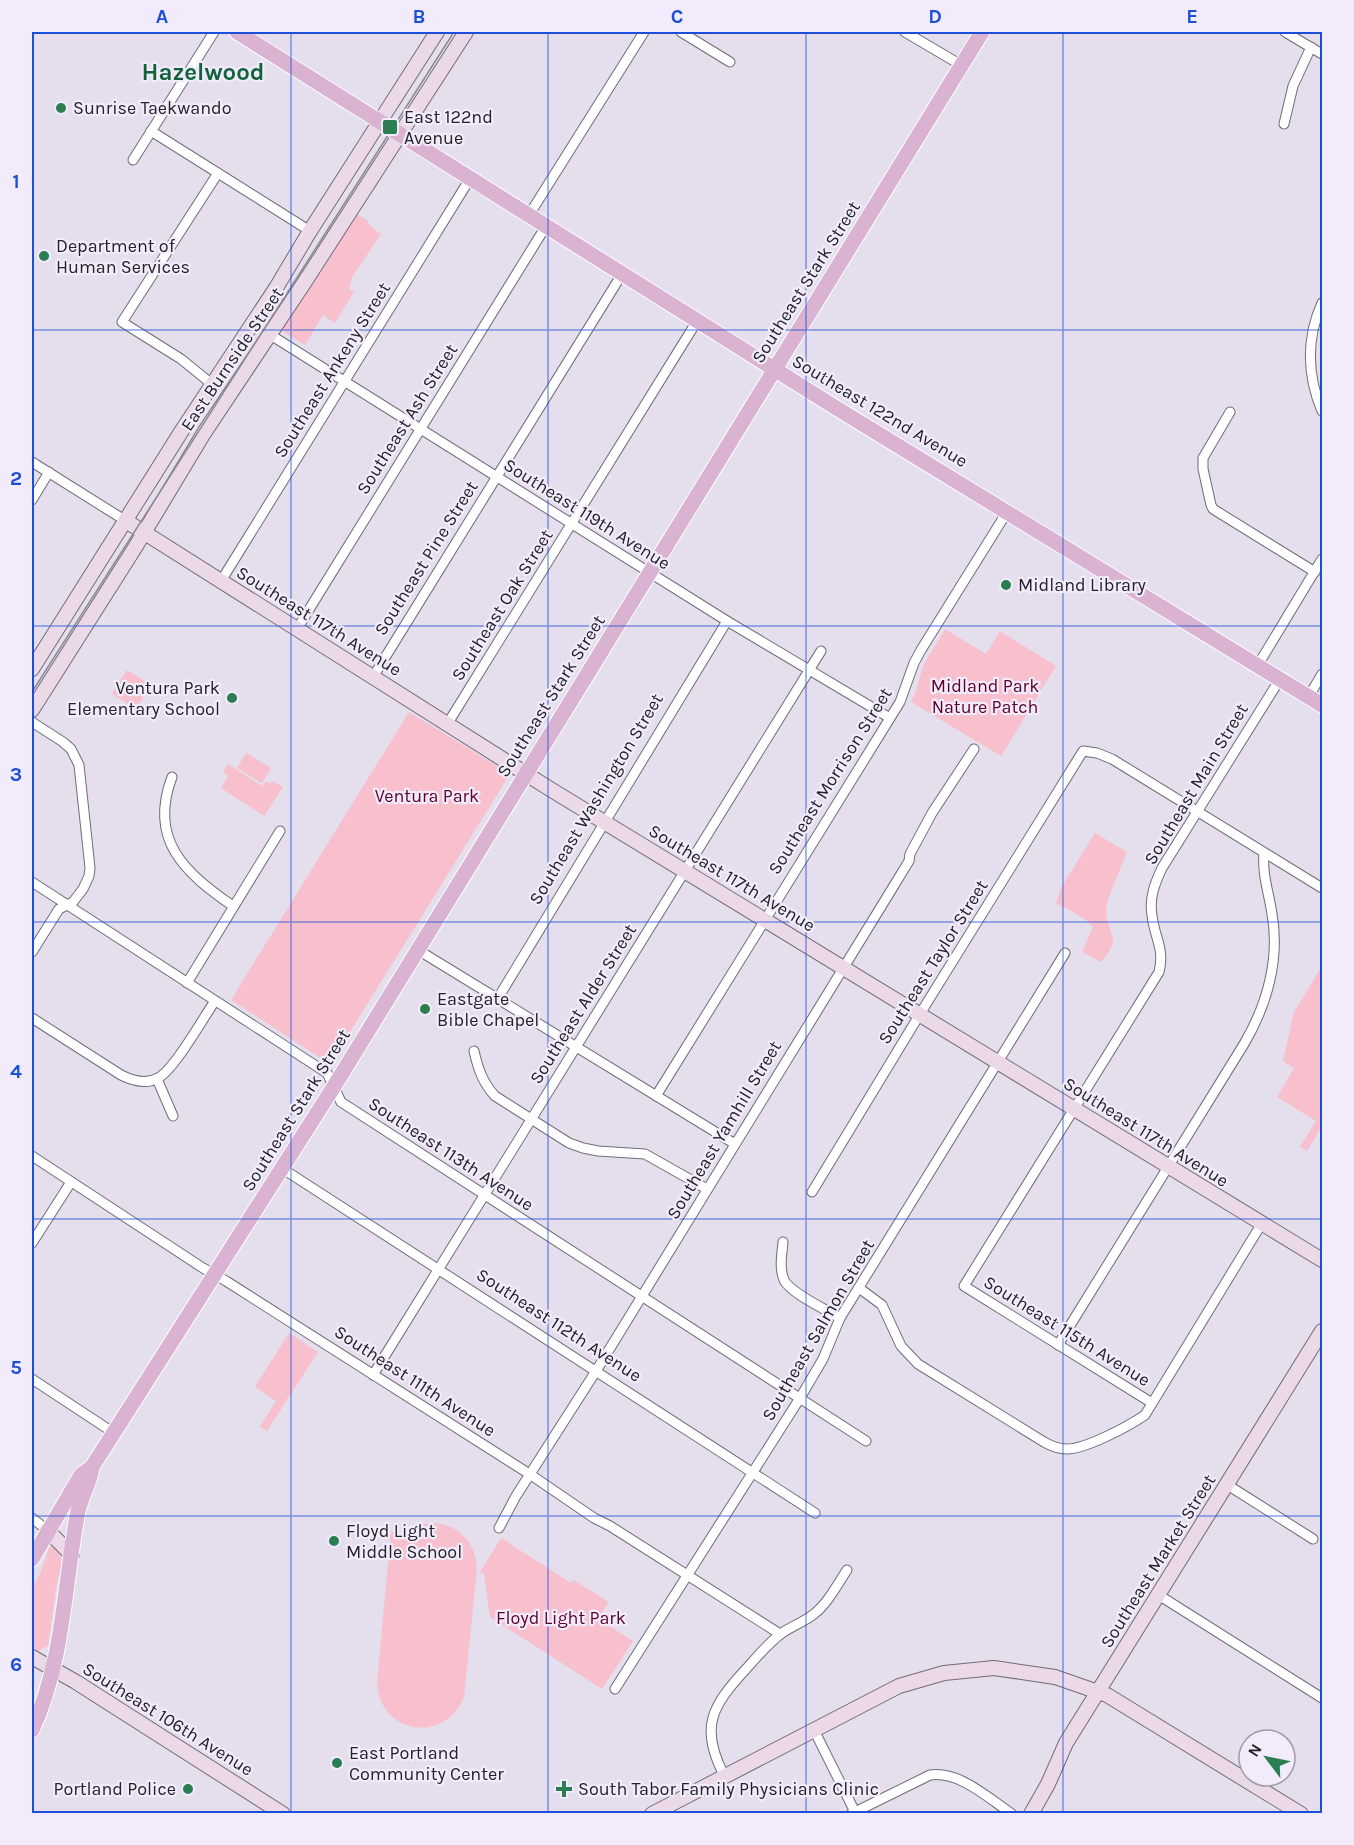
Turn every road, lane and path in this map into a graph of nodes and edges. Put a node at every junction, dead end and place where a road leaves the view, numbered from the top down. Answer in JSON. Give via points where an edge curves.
{"nodes":[{"id":1,"x":214,"y":32,"type":"edge"},
{"id":2,"x":237,"y":32,"type":"edge"},
{"id":3,"x":437,"y":32,"type":"edge"},
{"id":4,"x":466,"y":32,"type":"edge"},
{"id":5,"x":644,"y":32,"type":"edge"},
{"id":6,"x":681,"y":32,"type":"edge"},
{"id":7,"x":905,"y":32,"type":"edge"},
{"id":8,"x":982,"y":32,"type":"edge"},
{"id":9,"x":1285,"y":32,"type":"edge"},
{"id":10,"x":1311,"y":47,"type":"junction"},
{"id":11,"x":1323,"y":54,"type":"edge"},
{"id":12,"x":730,"y":62,"type":"dead end"},
{"id":13,"x":961,"y":65,"type":"junction"},
{"id":14,"x":1284,"y":124,"type":"dead end"},
{"id":15,"x":390,"y":127,"type":"junction"},
{"id":16,"x":151,"y":131,"type":"junction"},
{"id":17,"x":133,"y":160,"type":"dead end"},
{"id":18,"x":218,"y":173,"type":"junction"},
{"id":19,"x":471,"y":177,"type":"junction"},
{"id":20,"x":529,"y":215,"type":"junction"},
{"id":21,"x":546,"y":226,"type":"junction"},
{"id":22,"x":310,"y":231,"type":"junction"},
{"id":23,"x":622,"y":274,"type":"junction"},
{"id":24,"x":1323,"y":303,"type":"edge"},
{"id":25,"x":698,"y":321,"type":"junction"},
{"id":26,"x":269,"y":334,"type":"junction"},
{"id":27,"x":775,"y":370,"type":"junction"},
{"id":28,"x":344,"y":381,"type":"junction"},
{"id":29,"x":213,"y":385,"type":"junction"},
{"id":30,"x":1323,"y":411,"type":"edge"},
{"id":31,"x":1230,"y":412,"type":"dead end"},
{"id":32,"x":421,"y":428,"type":"junction"},
{"id":33,"x":32,"y":462,"type":"edge"},
{"id":34,"x":49,"y":472,"type":"junction"},
{"id":35,"x":496,"y":476,"type":"junction"},
{"id":36,"x":32,"y":500,"type":"edge"},
{"id":37,"x":1007,"y":512,"type":"junction"},
{"id":38,"x":126,"y":521,"type":"junction"},
{"id":39,"x":572,"y":524,"type":"junction"},
{"id":40,"x":144,"y":532,"type":"junction"},
{"id":41,"x":1323,"y":559,"type":"edge"},
{"id":42,"x":1315,"y":572,"type":"junction"},
{"id":43,"x":650,"y":573,"type":"junction"},
{"id":44,"x":221,"y":581,"type":"junction"},
{"id":45,"x":727,"y":621,"type":"junction"},
{"id":46,"x":297,"y":629,"type":"junction"},
{"id":47,"x":821,"y":651,"type":"dead end"},
{"id":48,"x":1258,"y":665,"type":"junction"},
{"id":49,"x":32,"y":669,"type":"edge"},
{"id":50,"x":809,"y":669,"type":"junction"},
{"id":51,"x":1323,"y":674,"type":"edge"},
{"id":52,"x":373,"y":676,"type":"junction"},
{"id":53,"x":1280,"y":679,"type":"junction"},
{"id":54,"x":1309,"y":696,"type":"junction"},
{"id":55,"x":1323,"y":705,"type":"edge"},
{"id":56,"x":32,"y":710,"type":"edge"},
{"id":57,"x":890,"y":718,"type":"junction"},
{"id":58,"x":32,"y":722,"type":"edge"},
{"id":59,"x":448,"y":723,"type":"junction"},
{"id":60,"x":974,"y":749,"type":"dead end"},
{"id":61,"x":526,"y":774,"type":"junction"},
{"id":62,"x":172,"y":777,"type":"dead end"},
{"id":63,"x":1197,"y":812,"type":"junction"},
{"id":64,"x":604,"y":822,"type":"junction"},
{"id":65,"x":280,"y":831,"type":"dead end"},
{"id":66,"x":1264,"y":854,"type":"junction"},
{"id":67,"x":684,"y":871,"type":"junction"},
{"id":68,"x":32,"y":882,"type":"edge"},
{"id":69,"x":1323,"y":888,"type":"edge"},
{"id":70,"x":67,"y":905,"type":"junction"},
{"id":71,"x":233,"y":906,"type":"junction"},
{"id":72,"x":764,"y":919,"type":"junction"},
{"id":73,"x":418,"y":950,"type":"junction"},
{"id":74,"x":32,"y":952,"type":"edge"},
{"id":75,"x":1065,"y":953,"type":"dead end"},
{"id":76,"x":842,"y":967,"type":"junction"},
{"id":77,"x":187,"y":983,"type":"junction"},
{"id":78,"x":498,"y":998,"type":"junction"},
{"id":79,"x":215,"y":1001,"type":"junction"},
{"id":80,"x":920,"y":1014,"type":"junction"},
{"id":81,"x":32,"y":1018,"type":"edge"},
{"id":82,"x":577,"y":1047,"type":"junction"},
{"id":83,"x":474,"y":1051,"type":"dead end"},
{"id":84,"x":997,"y":1061,"type":"junction"},
{"id":85,"x":157,"y":1079,"type":"junction"},
{"id":86,"x":333,"y":1088,"type":"junction"},
{"id":87,"x":656,"y":1096,"type":"junction"},
{"id":88,"x":1074,"y":1108,"type":"junction"},
{"id":89,"x":173,"y":1116,"type":"dead end"},
{"id":90,"x":531,"y":1120,"type":"junction"},
{"id":91,"x":735,"y":1144,"type":"junction"},
{"id":92,"x":32,"y":1156,"type":"edge"},
{"id":93,"x":1168,"y":1166,"type":"junction"},
{"id":94,"x":283,"y":1169,"type":"junction"},
{"id":95,"x":71,"y":1182,"type":"junction"},
{"id":96,"x":707,"y":1189,"type":"junction"},
{"id":97,"x":812,"y":1192,"type":"dead end"},
{"id":98,"x":485,"y":1195,"type":"junction"},
{"id":99,"x":1262,"y":1223,"type":"junction"},
{"id":100,"x":783,"y":1242,"type":"dead end"},
{"id":101,"x":32,"y":1243,"type":"edge"},
{"id":102,"x":1323,"y":1260,"type":"edge"},
{"id":103,"x":440,"y":1269,"type":"junction"},
{"id":104,"x":215,"y":1275,"type":"junction"},
{"id":105,"x":964,"y":1286,"type":"joint"},
{"id":106,"x":859,"y":1288,"type":"junction"},
{"id":107,"x":642,"y":1297,"type":"junction"},
{"id":108,"x":840,"y":1318,"type":"junction"},
{"id":109,"x":1323,"y":1331,"type":"edge"},
{"id":110,"x":1058,"y":1345,"type":"junction"},
{"id":111,"x":596,"y":1371,"type":"junction"},
{"id":112,"x":373,"y":1374,"type":"junction"},
{"id":113,"x":32,"y":1378,"type":"edge"},
{"id":114,"x":800,"y":1398,"type":"junction"},
{"id":115,"x":1152,"y":1403,"type":"junction"},
{"id":116,"x":114,"y":1433,"type":"junction"},
{"id":117,"x":866,"y":1441,"type":"dead end"},
{"id":118,"x":92,"y":1467,"type":"junction"},
{"id":119,"x":754,"y":1473,"type":"junction"},
{"id":120,"x":531,"y":1475,"type":"junction"},
{"id":121,"x":1226,"y":1484,"type":"junction"},
{"id":122,"x":815,"y":1513,"type":"dead end"},
{"id":123,"x":32,"y":1518,"type":"edge"},
{"id":124,"x":499,"y":1528,"type":"dead end"},
{"id":125,"x":47,"y":1530,"type":"junction"},
{"id":126,"x":1313,"y":1539,"type":"dead end"},
{"id":127,"x":72,"y":1555,"type":"junction"},
{"id":128,"x":32,"y":1559,"type":"edge"},
{"id":129,"x":847,"y":1570,"type":"dead end"},
{"id":130,"x":688,"y":1575,"type":"junction"},
{"id":131,"x":1157,"y":1594,"type":"junction"},
{"id":132,"x":780,"y":1634,"type":"junction"},
{"id":133,"x":32,"y":1657,"type":"edge"},
{"id":134,"x":52,"y":1669,"type":"junction"},
{"id":135,"x":615,"y":1689,"type":"dead end"},
{"id":136,"x":1098,"y":1691,"type":"junction"},
{"id":137,"x":1323,"y":1698,"type":"edge"},
{"id":138,"x":32,"y":1730,"type":"edge"},
{"id":139,"x":814,"y":1730,"type":"junction"},
{"id":140,"x":724,"y":1775,"type":"junction"},
{"id":141,"x":853,"y":1813,"type":"edge"},
{"id":142,"x":283,"y":1814,"type":"edge"},
{"id":143,"x":652,"y":1814,"type":"edge"},
{"id":144,"x":1012,"y":1814,"type":"edge"},
{"id":145,"x":1030,"y":1814,"type":"edge"},
{"id":146,"x":1301,"y":1814,"type":"edge"}],
"edges":[{"from":1,"to":16,"type":"street"},
{"from":2,"to":15,"type":"main road","name":"Southeast 122nd Avenue"},
{"from":3,"to":15,"type":"street","name":"East Burnside Street"},
{"from":4,"to":15,"type":"street","name":"East Burnside Street"},
{"from":5,"to":20,"type":"street"},
{"from":6,"to":12,"type":"street"},
{"from":7,"to":13,"type":"street"},
{"from":8,"to":13,"type":"main road","name":"Southeast Stark Street"},
{"from":9,"to":10,"type":"street"},
{"from":10,"to":11,"type":"street"},
{"from":10,"to":14,"type":"street","via":[[1293,86]]},
{"from":13,"to":27,"type":"main road","name":"Southeast Stark Street"},
{"from":15,"to":19,"type":"main road","name":"Southeast 122nd Avenue"},
{"from":15,"to":22,"type":"street","name":"East Burnside Street"},
{"from":15,"to":26,"type":"street","name":"East Burnside Street"},
{"from":16,"to":17,"type":"street"},
{"from":16,"to":18,"type":"street"},
{"from":18,"to":22,"type":"street"},
{"from":18,"to":29,"type":"street","via":[[122,322],[181,359]]},
{"from":19,"to":20,"type":"main road","name":"Southeast 122nd Avenue"},
{"from":19,"to":28,"type":"street","name":"Southeast Ankeny Street"},
{"from":20,"to":21,"type":"main road","name":"Southeast 122nd Avenue"},
{"from":21,"to":23,"type":"main road","name":"Southeast 122nd Avenue"},
{"from":21,"to":32,"type":"street","name":"Southeast Ash Street"},
{"from":22,"to":29,"type":"street","name":"East Burnside Street"},
{"from":23,"to":25,"type":"main road","name":"Southeast 122nd Avenue"},
{"from":23,"to":35,"type":"street","name":"Southeast Pine Street"},
{"from":24,"to":30,"type":"street","via":[[1310,358],[1313,384]]},
{"from":25,"to":27,"type":"main road","name":"Southeast 122nd Avenue"},
{"from":25,"to":39,"type":"street","name":"Southeast Oak Street"},
{"from":26,"to":28,"type":"street","name":"Southeast 119th Avenue"},
{"from":26,"to":40,"type":"street","name":"East Burnside Street"},
{"from":27,"to":37,"type":"main road","name":"Southeast 122nd Avenue"},
{"from":27,"to":43,"type":"main road","name":"Southeast Stark Street"},
{"from":28,"to":32,"type":"street","name":"Southeast 119th Avenue"},
{"from":28,"to":44,"type":"street","name":"Southeast Ankeny Street"},
{"from":29,"to":38,"type":"street","name":"East Burnside Street"},
{"from":31,"to":42,"type":"street","via":[[1203,458],[1213,509]]},
{"from":32,"to":35,"type":"street","name":"Southeast 119th Avenue"},
{"from":32,"to":46,"type":"street","name":"Southeast Ash Street"},
{"from":33,"to":34,"type":"street"},
{"from":34,"to":36,"type":"street"},
{"from":34,"to":38,"type":"street"},
{"from":35,"to":39,"type":"street","name":"Southeast 119th Avenue"},
{"from":35,"to":52,"type":"street","name":"Southeast Pine Street"},
{"from":37,"to":48,"type":"main road","name":"Southeast 122nd Avenue"},
{"from":37,"to":57,"type":"street","name":"Southeast Morrison Street","via":[[921,650]]},
{"from":38,"to":40,"type":"street","name":"Southeast 117th Avenue"},
{"from":38,"to":49,"type":"street","name":"East Burnside Street"},
{"from":39,"to":43,"type":"street","name":"Southeast 119th Avenue"},
{"from":39,"to":59,"type":"street","name":"Southeast Oak Street"},
{"from":40,"to":44,"type":"street","name":"Southeast 117th Avenue"},
{"from":40,"to":56,"type":"street","name":"East Burnside Street"},
{"from":41,"to":42,"type":"street"},
{"from":42,"to":48,"type":"street"},
{"from":43,"to":45,"type":"street","name":"Southeast 119th Avenue"},
{"from":43,"to":61,"type":"main road","name":"Southeast Stark Street"},
{"from":44,"to":46,"type":"street","name":"Southeast 117th Avenue"},
{"from":45,"to":50,"type":"street","name":"Southeast 119th Avenue"},
{"from":45,"to":64,"type":"street","name":"Southeast Washington Street"},
{"from":46,"to":52,"type":"street","name":"Southeast 117th Avenue"},
{"from":47,"to":50,"type":"street","name":"Southeast Alder Street"},
{"from":48,"to":53,"type":"main road","name":"Southeast 122nd Avenue"},
{"from":50,"to":57,"type":"street","name":"Southeast 119th Avenue"},
{"from":50,"to":67,"type":"street","name":"Southeast Alder Street"},
{"from":51,"to":54,"type":"street"},
{"from":52,"to":59,"type":"street","name":"Southeast 117th Avenue"},
{"from":53,"to":54,"type":"main road","name":"Southeast 122nd Avenue"},
{"from":53,"to":63,"type":"street","name":"Southeast Main Street"},
{"from":54,"to":55,"type":"main road","name":"Southeast 122nd Avenue"},
{"from":57,"to":72,"type":"street","name":"Southeast Morrison Street"},
{"from":58,"to":70,"type":"street","via":[[71,749],[79,765],[90,868],[83,889]]},
{"from":59,"to":61,"type":"street","name":"Southeast 117th Avenue"},
{"from":60,"to":76,"type":"street","name":"Southeast Yamhill Street"},
{"from":61,"to":64,"type":"street","name":"Southeast 117th Avenue"},
{"from":61,"to":73,"type":"main road","name":"Southeast Stark Street"},
{"from":62,"to":71,"type":"street","via":[[165,818],[176,856],[196,879]]},
{"from":63,"to":66,"type":"street"},
{"from":63,"to":80,"type":"street","name":"Southeast Taylor Street","via":[[1112,759],[1083,751]]},
{"from":63,"to":88,"type":"street","name":"Southeast Main Street","via":[[1155,884],[1151,902],[1162,953],[1159,972]]},
{"from":64,"to":67,"type":"street","name":"Southeast 117th Avenue"},
{"from":64,"to":78,"type":"street","name":"Southeast Washington Street"},
{"from":65,"to":71,"type":"street"},
{"from":66,"to":69,"type":"street"},
{"from":66,"to":93,"type":"street","via":[[1263,870],[1275,933],[1272,973],[1265,999],[1248,1037]]},
{"from":67,"to":72,"type":"street","name":"Southeast 117th Avenue"},
{"from":67,"to":82,"type":"street","name":"Southeast Alder Street"},
{"from":68,"to":70,"type":"street","name":"Southeast 113th Avenue"},
{"from":70,"to":74,"type":"street","via":[[58,909]]},
{"from":70,"to":77,"type":"street","name":"Southeast 113th Avenue"},
{"from":71,"to":77,"type":"street"},
{"from":72,"to":76,"type":"street","name":"Southeast 117th Avenue"},
{"from":72,"to":87,"type":"street","name":"Southeast Morrison Street"},
{"from":73,"to":78,"type":"street"},
{"from":73,"to":86,"type":"main road","name":"Southeast Stark Street"},
{"from":75,"to":84,"type":"street","name":"Southeast Salmon Street"},
{"from":76,"to":80,"type":"street","name":"Southeast 117th Avenue"},
{"from":76,"to":91,"type":"street","name":"Southeast Yamhill Street"},
{"from":77,"to":79,"type":"street","name":"Southeast 113th Avenue"},
{"from":78,"to":82,"type":"street"},
{"from":79,"to":85,"type":"street","via":[[171,1066]]},
{"from":79,"to":86,"type":"street","name":"Southeast 113th Avenue","via":[[327,1073]]},
{"from":80,"to":84,"type":"street","name":"Southeast 117th Avenue"},
{"from":80,"to":97,"type":"street","name":"Southeast Taylor Street"},
{"from":81,"to":85,"type":"street","via":[[133,1081]]},
{"from":82,"to":87,"type":"street"},
{"from":82,"to":90,"type":"street","name":"Southeast Alder Street"},
{"from":83,"to":90,"type":"street","via":[[486,1086]]},
{"from":84,"to":88,"type":"street","name":"Southeast 117th Avenue"},
{"from":84,"to":106,"type":"street","name":"Southeast Salmon Street"},
{"from":85,"to":89,"type":"street"},
{"from":86,"to":94,"type":"main road","name":"Southeast Stark Street"},
{"from":86,"to":98,"type":"street","name":"Southeast 113th Avenue","via":[[340,1101]]},
{"from":87,"to":91,"type":"street"},
{"from":88,"to":93,"type":"street","name":"Southeast 117th Avenue"},
{"from":88,"to":105,"type":"street","name":"Southeast Main Street"},
{"from":90,"to":96,"type":"street","via":[[583,1148],[645,1154]]},
{"from":90,"to":98,"type":"street","name":"Southeast Alder Street"},
{"from":91,"to":96,"type":"street","name":"Southeast Yamhill Street"},
{"from":92,"to":95,"type":"street","name":"Southeast 111th Avenue"},
{"from":93,"to":99,"type":"street","name":"Southeast 117th Avenue"},
{"from":93,"to":110,"type":"street"},
{"from":94,"to":103,"type":"street","name":"Southeast 112th Avenue"},
{"from":94,"to":104,"type":"main road","name":"Southeast Stark Street"},
{"from":95,"to":101,"type":"street"},
{"from":95,"to":104,"type":"street","name":"Southeast 111th Avenue"},
{"from":96,"to":107,"type":"street","name":"Southeast Yamhill Street"},
{"from":98,"to":103,"type":"street","name":"Southeast Alder Street"},
{"from":98,"to":107,"type":"street","name":"Southeast 113th Avenue"},
{"from":99,"to":102,"type":"street","name":"Southeast 117th Avenue"},
{"from":99,"to":115,"type":"street"},
{"from":100,"to":108,"type":"street","via":[[781,1271],[785,1282]]},
{"from":103,"to":111,"type":"street","name":"Southeast 112th Avenue"},
{"from":103,"to":112,"type":"street","name":"Southeast Alder Street"},
{"from":104,"to":112,"type":"street","name":"Southeast 111th Avenue"},
{"from":104,"to":116,"type":"main road","name":"Southeast Stark Street"},
{"from":105,"to":110,"type":"street","name":"Southeast 115th Avenue"},
{"from":106,"to":108,"type":"street","name":"Southeast Salmon Street"},
{"from":106,"to":115,"type":"street","via":[[882,1305],[901,1346],[918,1365],[1044,1442],[1075,1448],[1135,1422]]},
{"from":107,"to":111,"type":"street","name":"Southeast Yamhill Street"},
{"from":107,"to":114,"type":"street","name":"Southeast 113th Avenue"},
{"from":108,"to":114,"type":"street","name":"Southeast Salmon Street","via":[[824,1359]]},
{"from":109,"to":121,"type":"street","name":"Southeast Market Street"},
{"from":110,"to":115,"type":"street","name":"Southeast 115th Avenue"},
{"from":111,"to":119,"type":"street","name":"Southeast 112th Avenue"},
{"from":111,"to":120,"type":"street","name":"Southeast Yamhill Street"},
{"from":112,"to":120,"type":"street","name":"Southeast 111th Avenue"},
{"from":113,"to":116,"type":"street"},
{"from":114,"to":117,"type":"street","name":"Southeast 113th Avenue"},
{"from":114,"to":119,"type":"street","name":"Southeast Salmon Street"},
{"from":116,"to":118,"type":"main road","name":"Southeast Stark Street"},
{"from":118,"to":125,"type":"main road","name":"Southeast Stark Street","via":[[81,1475]]},
{"from":118,"to":127,"type":"main road","via":[[79,1509]]},
{"from":119,"to":122,"type":"street","name":"Southeast 112th Avenue"},
{"from":119,"to":130,"type":"street","name":"Southeast Salmon Street"},
{"from":120,"to":124,"type":"street","name":"Southeast Yamhill Street"},
{"from":120,"to":130,"type":"street","name":"Southeast 111th Avenue"},
{"from":121,"to":126,"type":"street"},
{"from":121,"to":131,"type":"street","name":"Southeast Market Street"},
{"from":123,"to":125,"type":"street"},
{"from":125,"to":127,"type":"street"},
{"from":125,"to":128,"type":"main road","name":"Southeast Stark Street"},
{"from":127,"to":134,"type":"main road"},
{"from":129,"to":132,"type":"street","via":[[815,1614]]},
{"from":130,"to":132,"type":"street","name":"Southeast 111th Avenue"},
{"from":130,"to":135,"type":"street","name":"Southeast Salmon Street"},
{"from":131,"to":136,"type":"street","name":"Southeast Market Street"},
{"from":131,"to":137,"type":"street"},
{"from":132,"to":140,"type":"street","via":[[728,1688],[714,1711],[712,1749]]},
{"from":133,"to":134,"type":"street","name":"Southeast 106th Avenue"},
{"from":134,"to":138,"type":"main road"},
{"from":134,"to":142,"type":"street","name":"Southeast 106th Avenue"},
{"from":136,"to":139,"type":"street","via":[[1034,1672],[994,1668],[960,1671],[900,1686]]},
{"from":136,"to":145,"type":"street","name":"Southeast Market Street","via":[[1063,1747]]},
{"from":136,"to":146,"type":"street"},
{"from":139,"to":140,"type":"street"},
{"from":139,"to":141,"type":"street"},
{"from":140,"to":143,"type":"street"},
{"from":141,"to":144,"type":"street","via":[[930,1775],[947,1774]]}]}
